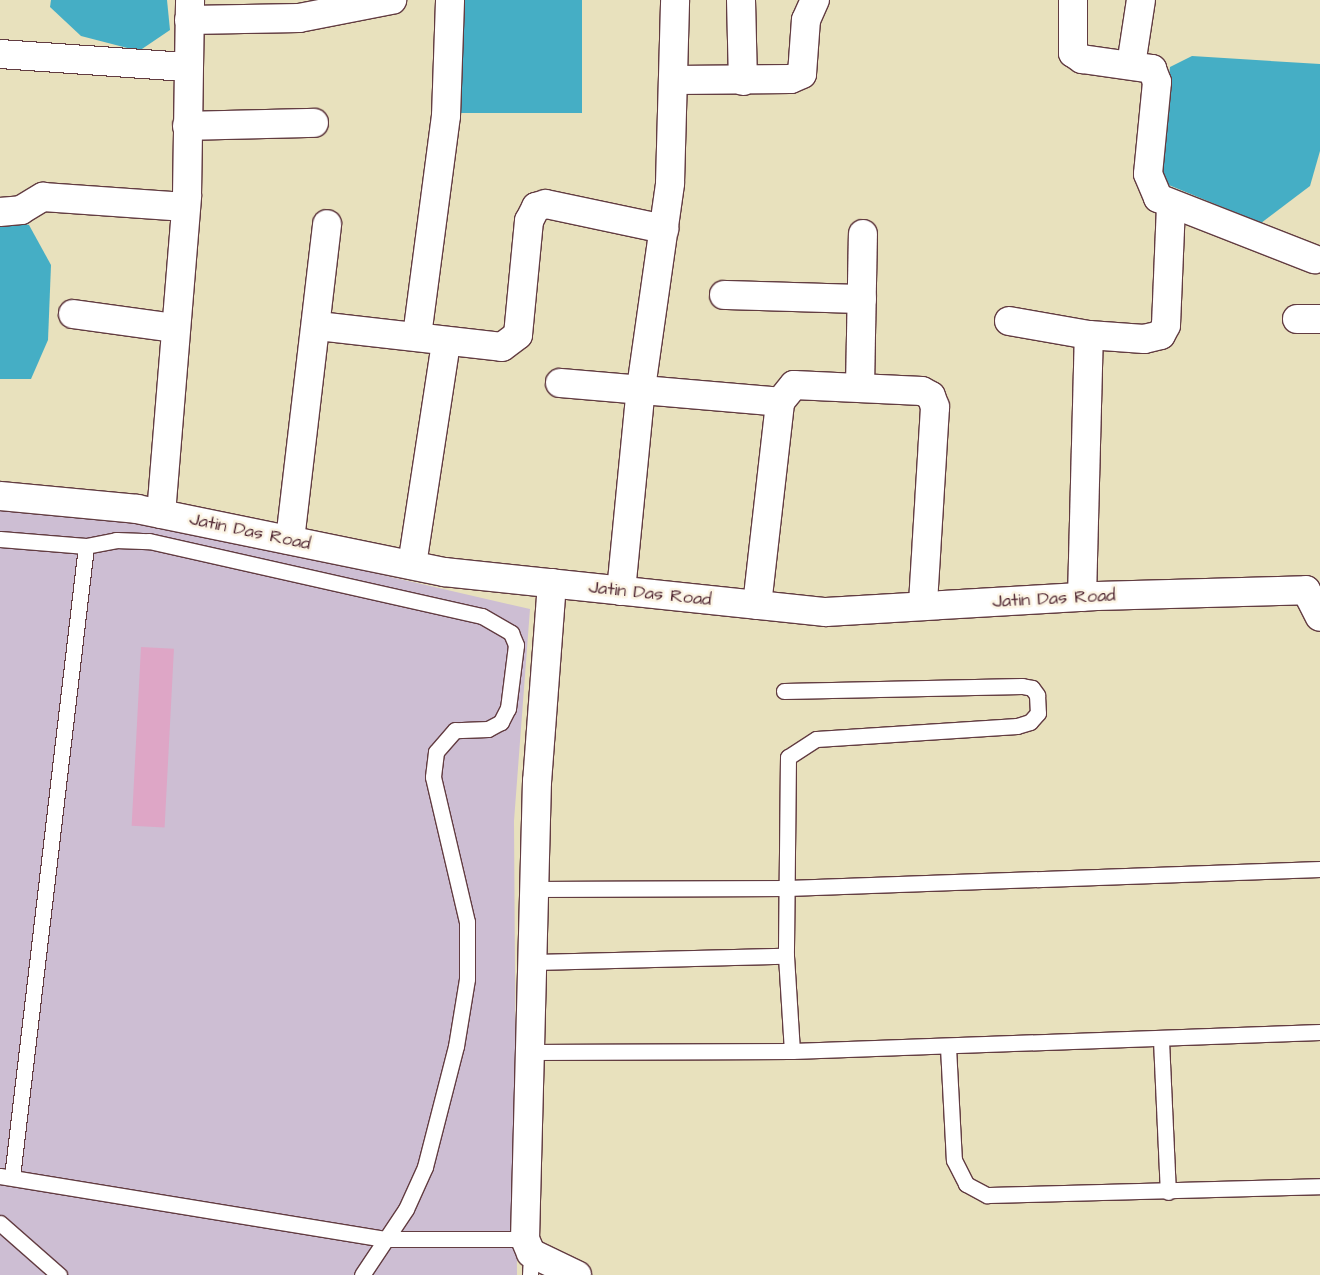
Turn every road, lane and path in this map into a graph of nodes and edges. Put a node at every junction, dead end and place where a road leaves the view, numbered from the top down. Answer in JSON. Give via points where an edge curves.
{"nodes":[{"id":1,"x":392,"y":0,"type":"edge"},
{"id":2,"x":450,"y":0,"type":"edge"},
{"id":3,"x":675,"y":0,"type":"edge"},
{"id":4,"x":741,"y":0,"type":"edge"},
{"id":5,"x":815,"y":0,"type":"edge"},
{"id":6,"x":1071,"y":0,"type":"edge"},
{"id":7,"x":1142,"y":0,"type":"edge"},
{"id":8,"x":190,"y":10,"type":"edge"},
{"id":9,"x":0,"y":54,"type":"edge"},
{"id":10,"x":1131,"y":65,"type":"junction"},
{"id":11,"x":187,"y":67,"type":"junction"},
{"id":12,"x":674,"y":80,"type":"junction"},
{"id":13,"x":743,"y":81,"type":"junction"},
{"id":14,"x":314,"y":123,"type":"dead end"},
{"id":15,"x":187,"y":126,"type":"junction"},
{"id":16,"x":1171,"y":205,"type":"junction"},
{"id":17,"x":186,"y":207,"type":"junction"},
{"id":18,"x":0,"y":212,"type":"edge"},
{"id":19,"x":327,"y":224,"type":"dead end"},
{"id":20,"x":664,"y":229,"type":"junction"},
{"id":21,"x":863,"y":234,"type":"dead end"},
{"id":22,"x":1314,"y":258,"type":"dead end"},
{"id":23,"x":724,"y":295,"type":"dead end"},
{"id":24,"x":862,"y":299,"type":"junction"},
{"id":25,"x":73,"y":314,"type":"dead end"},
{"id":26,"x":1009,"y":321,"type":"dead end"},
{"id":27,"x":318,"y":326,"type":"junction"},
{"id":28,"x":174,"y":328,"type":"junction"},
{"id":29,"x":1089,"y":335,"type":"junction"},
{"id":30,"x":417,"y":336,"type":"junction"},
{"id":31,"x":446,"y":343,"type":"junction"},
{"id":32,"x":560,"y":383,"type":"dead end"},
{"id":33,"x":860,"y":387,"type":"junction"},
{"id":34,"x":641,"y":388,"type":"junction"},
{"id":35,"x":780,"y":402,"type":"junction"},
{"id":36,"x":0,"y":496,"type":"edge"},
{"id":37,"x":161,"y":514,"type":"junction"},
{"id":38,"x":0,"y":539,"type":"edge"},
{"id":39,"x":290,"y":540,"type":"junction"},
{"id":40,"x":86,"y":546,"type":"junction"},
{"id":41,"x":412,"y":565,"type":"junction"},
{"id":42,"x":552,"y":583,"type":"junction"},
{"id":43,"x":1313,"y":590,"type":"edge"},
{"id":44,"x":621,"y":591,"type":"junction"},
{"id":45,"x":1082,"y":597,"type":"junction"},
{"id":46,"x":757,"y":605,"type":"junction"},
{"id":47,"x":923,"y":606,"type":"junction"},
{"id":48,"x":1320,"y":617,"type":"edge"},
{"id":49,"x":784,"y":691,"type":"dead end"},
{"id":50,"x":1320,"y":869,"type":"edge"},
{"id":51,"x":787,"y":888,"type":"junction"},
{"id":52,"x":534,"y":889,"type":"junction"},
{"id":53,"x":786,"y":956,"type":"junction"},
{"id":54,"x":532,"y":962,"type":"junction"},
{"id":55,"x":1320,"y":1032,"type":"edge"},
{"id":56,"x":1161,"y":1040,"type":"junction"},
{"id":57,"x":948,"y":1047,"type":"junction"},
{"id":58,"x":792,"y":1051,"type":"junction"},
{"id":59,"x":530,"y":1052,"type":"junction"},
{"id":60,"x":6,"y":1177,"type":"edge"},
{"id":61,"x":1320,"y":1186,"type":"edge"},
{"id":62,"x":1168,"y":1192,"type":"junction"},
{"id":63,"x":0,"y":1223,"type":"edge"},
{"id":64,"x":385,"y":1239,"type":"junction"},
{"id":65,"x":529,"y":1256,"type":"edge"},
{"id":66,"x":59,"y":1275,"type":"edge"},
{"id":67,"x":362,"y":1275,"type":"edge"},
{"id":68,"x":577,"y":1275,"type":"edge"}],
"edges":[{"from":1,"to":8,"type":"street","via":[[299,18]]},
{"from":2,"to":30,"type":"street","via":[[446,116]]},
{"from":3,"to":12,"type":"street"},
{"from":4,"to":13,"type":"street"},
{"from":5,"to":13,"type":"street","via":[[806,20],[802,74],[791,79]]},
{"from":6,"to":10,"type":"street","via":[[1073,53],[1082,59]]},
{"from":7,"to":10,"type":"street"},
{"from":8,"to":11,"type":"street"},
{"from":9,"to":11,"type":"street"},
{"from":10,"to":16,"type":"street","via":[[1152,69],[1157,82],[1148,174],[1152,190]]},
{"from":11,"to":15,"type":"street"},
{"from":12,"to":13,"type":"street"},
{"from":12,"to":20,"type":"street"},
{"from":14,"to":15,"type":"street"},
{"from":15,"to":17,"type":"street"},
{"from":16,"to":22,"type":"street"},
{"from":16,"to":29,"type":"street","via":[[1166,325],[1160,335],[1144,339]]},
{"from":17,"to":18,"type":"street","via":[[43,197],[21,210]]},
{"from":17,"to":28,"type":"street"},
{"from":19,"to":27,"type":"street"},
{"from":20,"to":31,"type":"street","via":[[546,204],[536,207],[529,220],[518,335],[502,347]]},
{"from":20,"to":34,"type":"street"},
{"from":21,"to":24,"type":"street"},
{"from":23,"to":24,"type":"street"},
{"from":24,"to":33,"type":"street"},
{"from":25,"to":28,"type":"street"},
{"from":26,"to":29,"type":"street"},
{"from":27,"to":30,"type":"street"},
{"from":27,"to":39,"type":"street"},
{"from":28,"to":37,"type":"street"},
{"from":29,"to":45,"type":"street"},
{"from":30,"to":31,"type":"street"},
{"from":31,"to":41,"type":"street"},
{"from":32,"to":34,"type":"street"},
{"from":33,"to":35,"type":"street","via":[[794,386]]},
{"from":33,"to":47,"type":"street","via":[[922,392],[931,396],[935,407]]},
{"from":34,"to":35,"type":"street"},
{"from":34,"to":44,"type":"street"},
{"from":35,"to":46,"type":"street"},
{"from":36,"to":37,"type":"street","name":"Jatin Das Road"},
{"from":37,"to":39,"type":"street","name":"Jatin Das Road"},
{"from":38,"to":40,"type":"lane"},
{"from":39,"to":41,"type":"street","name":"Jatin Das Road"},
{"from":40,"to":60,"type":"lane"},
{"from":40,"to":64,"type":"lane","via":[[116,540],[149,540],[482,616],[511,633],[516,644],[508,708],[501,722],[488,729],[455,730],[436,752],[433,777],[467,922],[467,979],[456,1046],[425,1166],[406,1209]]},
{"from":41,"to":42,"type":"street","name":"Jatin Das Road"},
{"from":42,"to":44,"type":"street","name":"Jatin Das Road"},
{"from":42,"to":52,"type":"street"},
{"from":43,"to":45,"type":"street","name":"Jatin Das Road"},
{"from":43,"to":48,"type":"street","name":"Jatin Das Road"},
{"from":44,"to":46,"type":"street","name":"Jatin Das Road"},
{"from":45,"to":47,"type":"street","name":"Jatin Das Road"},
{"from":46,"to":47,"type":"street","name":"Jatin Das Road","via":[[826,612]]},
{"from":49,"to":51,"type":"lane","via":[[1022,686],[1032,688],[1037,695],[1038,713],[1030,722],[1017,726],[816,739],[800,745],[788,757]]},
{"from":50,"to":51,"type":"lane"},
{"from":51,"to":52,"type":"lane"},
{"from":51,"to":53,"type":"lane"},
{"from":52,"to":54,"type":"street"},
{"from":53,"to":54,"type":"lane"},
{"from":53,"to":58,"type":"lane"},
{"from":54,"to":59,"type":"street"},
{"from":55,"to":56,"type":"lane"},
{"from":56,"to":57,"type":"lane"},
{"from":56,"to":62,"type":"lane"},
{"from":57,"to":58,"type":"lane"},
{"from":57,"to":62,"type":"lane","via":[[951,1142],[966,1184],[987,1195]]},
{"from":58,"to":59,"type":"lane"},
{"from":59,"to":65,"type":"street"},
{"from":60,"to":64,"type":"lane"},
{"from":61,"to":62,"type":"lane"},
{"from":63,"to":66,"type":"lane"},
{"from":64,"to":65,"type":"lane"},
{"from":64,"to":67,"type":"lane"},
{"from":65,"to":68,"type":"street"}]}
